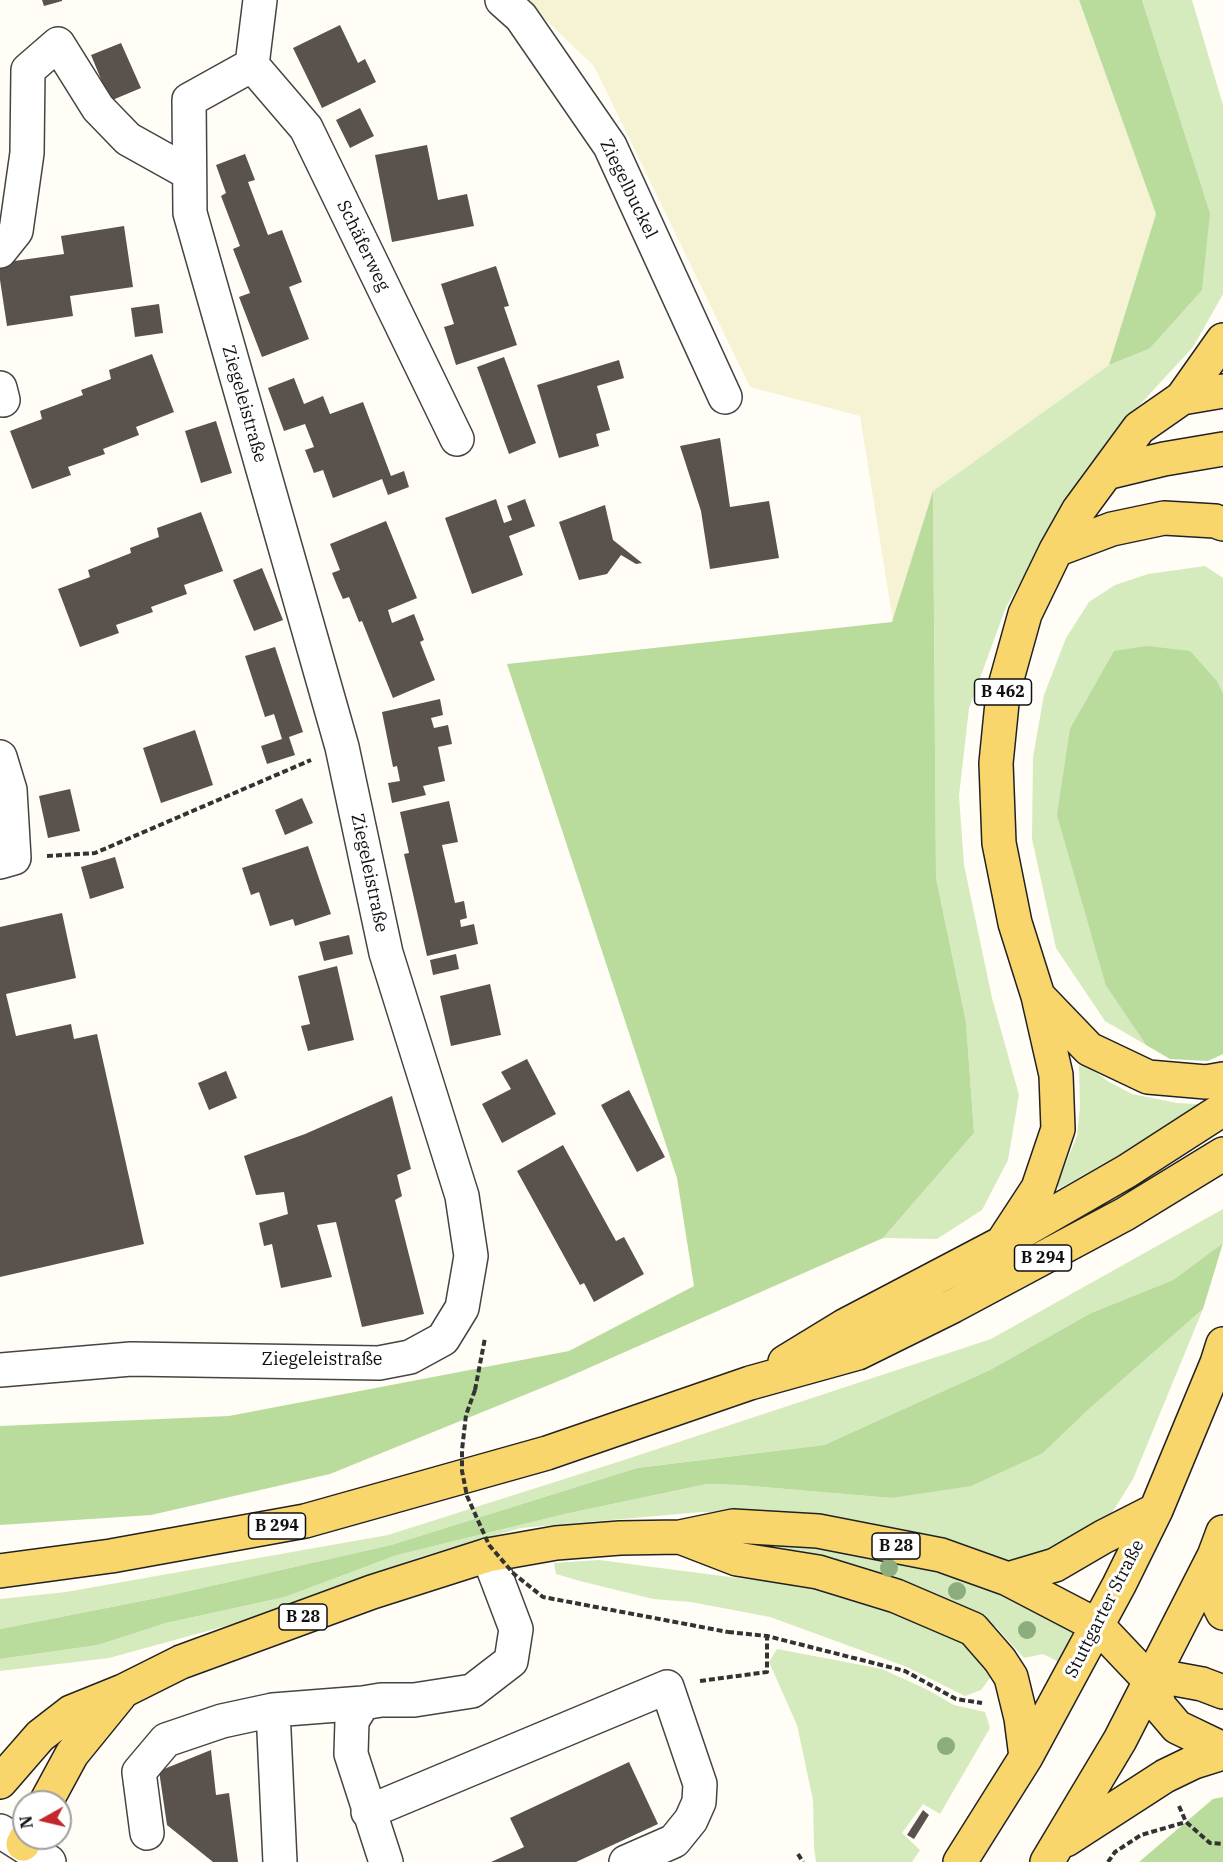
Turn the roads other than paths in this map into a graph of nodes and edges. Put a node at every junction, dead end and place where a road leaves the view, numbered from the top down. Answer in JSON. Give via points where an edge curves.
{"nodes":[{"id":1,"x":260,"y":0,"type":"edge"},
{"id":2,"x":502,"y":0,"type":"edge"},
{"id":3,"x":252,"y":65,"type":"junction"},
{"id":4,"x":189,"y":173,"type":"junction"},
{"id":5,"x":0,"y":251,"type":"edge"},
{"id":6,"x":1223,"y":340,"type":"edge"},
{"id":7,"x":1223,"y":391,"type":"edge"},
{"id":8,"x":725,"y":397,"type":"dead end"},
{"id":9,"x":1182,"y":398,"type":"junction"},
{"id":10,"x":457,"y":439,"type":"dead end"},
{"id":11,"x":1223,"y":449,"type":"edge"},
{"id":12,"x":1106,"y":474,"type":"junction"},
{"id":13,"x":1223,"y":524,"type":"edge"},
{"id":14,"x":1056,"y":550,"type":"junction"},
{"id":15,"x":0,"y":757,"type":"edge"},
{"id":16,"x":7,"y":860,"type":"edge"},
{"id":17,"x":1038,"y":996,"type":"junction"},
{"id":18,"x":1223,"y":1079,"type":"edge"},
{"id":19,"x":1223,"y":1109,"type":"edge"},
{"id":20,"x":1223,"y":1154,"type":"edge"},
{"id":21,"x":1002,"y":1243,"type":"junction"},
{"id":22,"x":1223,"y":1344,"type":"edge"},
{"id":23,"x":0,"y":1370,"type":"edge"},
{"id":24,"x":750,"y":1383,"type":"junction"},
{"id":25,"x":1156,"y":1510,"type":"junction"},
{"id":26,"x":680,"y":1537,"type":"junction"},
{"id":27,"x":1218,"y":1544,"type":"edge"},
{"id":28,"x":488,"y":1555,"type":"junction"},
{"id":29,"x":0,"y":1571,"type":"edge"},
{"id":30,"x":1008,"y":1579,"type":"junction"},
{"id":31,"x":1223,"y":1613,"type":"edge"},
{"id":32,"x":1098,"y":1626,"type":"junction"},
{"id":33,"x":1151,"y":1682,"type":"junction"},
{"id":34,"x":123,"y":1691,"type":"junction"},
{"id":35,"x":1223,"y":1692,"type":"edge"},
{"id":36,"x":363,"y":1703,"type":"junction"},
{"id":37,"x":273,"y":1710,"type":"junction"},
{"id":38,"x":1223,"y":1751,"type":"edge"},
{"id":39,"x":1026,"y":1757,"type":"junction"},
{"id":40,"x":0,"y":1782,"type":"edge"},
{"id":41,"x":52,"y":1790,"type":"edge"},
{"id":42,"x":368,"y":1812,"type":"junction"},
{"id":43,"x":147,"y":1833,"type":"dead end"},
{"id":44,"x":1052,"y":1854,"type":"edge"},
{"id":45,"x":280,"y":1862,"type":"edge"},
{"id":46,"x":386,"y":1862,"type":"edge"},
{"id":47,"x":626,"y":1862,"type":"edge"},
{"id":48,"x":960,"y":1862,"type":"edge"}],
"edges":[{"from":1,"to":3,"type":"street"},
{"from":2,"to":8,"type":"street","name":"Ziegelbuckel","via":[[520,17],[610,146]]},
{"from":3,"to":4,"type":"street","name":"Ziegeleistraße","via":[[189,100]]},
{"from":3,"to":10,"type":"street","name":"Schäferweg","via":[[306,128]]},
{"from":4,"to":5,"type":"street","via":[[128,139],[98,108],[58,44],[28,69],[27,153],[16,231]]},
{"from":4,"to":23,"type":"street","name":"Ziegeleistraße","via":[[190,213],[342,747],[386,953],[462,1196],[471,1256],[462,1308],[444,1339],[410,1357],[379,1363],[131,1359]]},
{"from":6,"to":9,"type":"main road"},
{"from":7,"to":9,"type":"main road","number":"B 462"},
{"from":9,"to":12,"type":"main road","number":"B 462","via":[[1139,428]]},
{"from":11,"to":12,"type":"main road"},
{"from":12,"to":14,"type":"main road","number":"B 462","via":[[1078,511]]},
{"from":13,"to":14,"type":"main road","via":[[1215,520],[1164,518],[1112,529]]},
{"from":14,"to":17,"type":"main road","number":"B 462","via":[[1025,614],[1002,693],[996,763],[999,843],[1015,922]]},
{"from":15,"to":16,"type":"street","via":[[10,790]]},
{"from":17,"to":18,"type":"main road","number":"B 462","via":[[1089,1049],[1148,1077],[1206,1082]]},
{"from":17,"to":21,"type":"main road","via":[[1056,1075],[1058,1129],[1038,1188]]},
{"from":19,"to":21,"type":"main road","number":"B 294"},
{"from":20,"to":24,"type":"main road","number":"B 294","via":[[1125,1214],[858,1353]]},
{"from":21,"to":24,"type":"main road","number":"B 294","via":[[844,1326]]},
{"from":22,"to":25,"type":"main road","name":"Stuttgarter Straße"},
{"from":24,"to":29,"type":"main road","number":"B 294","via":[[547,1453],[305,1521],[111,1556]]},
{"from":25,"to":30,"type":"main road","via":[[1055,1565]]},
{"from":25,"to":32,"type":"main road","name":"Stuttgarter Straße"},
{"from":26,"to":28,"type":"main road","number":"B 28","via":[[556,1543]]},
{"from":26,"to":30,"type":"main road","number":"B 28","via":[[733,1526],[818,1531],[941,1555]]},
{"from":26,"to":39,"type":"main road","number":"B 28","via":[[737,1558],[818,1572],[896,1596],[973,1629],[1011,1677]]},
{"from":27,"to":31,"type":"main road"},
{"from":27,"to":33,"type":"main road"},
{"from":28,"to":34,"type":"main road","number":"B 28","via":[[372,1592],[181,1662]]},
{"from":28,"to":36,"type":"street","via":[[516,1629],[511,1661],[472,1691]]},
{"from":30,"to":32,"type":"main road","number":"B 28"},
{"from":32,"to":33,"type":"main road"},
{"from":32,"to":39,"type":"main road","name":"Stuttgarter Straße"},
{"from":33,"to":35,"type":"main road","via":[[1175,1679]]},
{"from":33,"to":38,"type":"main road","via":[[1160,1707],[1177,1727]]},
{"from":33,"to":44,"type":"main road"},
{"from":34,"to":40,"type":"main road","number":"B 28","via":[[71,1712],[40,1736]]},
{"from":34,"to":41,"type":"main road","number":"B 28","via":[[72,1754]]},
{"from":36,"to":37,"type":"street"},
{"from":36,"to":42,"type":"street","via":[[352,1721],[351,1754]]},
{"from":37,"to":43,"type":"street","via":[[222,1721],[166,1740],[139,1772]]},
{"from":37,"to":45,"type":"street"},
{"from":38,"to":44,"type":"main road","via":[[1165,1776],[1100,1816]]},
{"from":39,"to":48,"type":"main road","name":"Stuttgarter Straße"},
{"from":42,"to":46,"type":"street"},
{"from":42,"to":47,"type":"street","via":[[667,1687],[700,1784],[699,1802],[674,1841]]}]}
